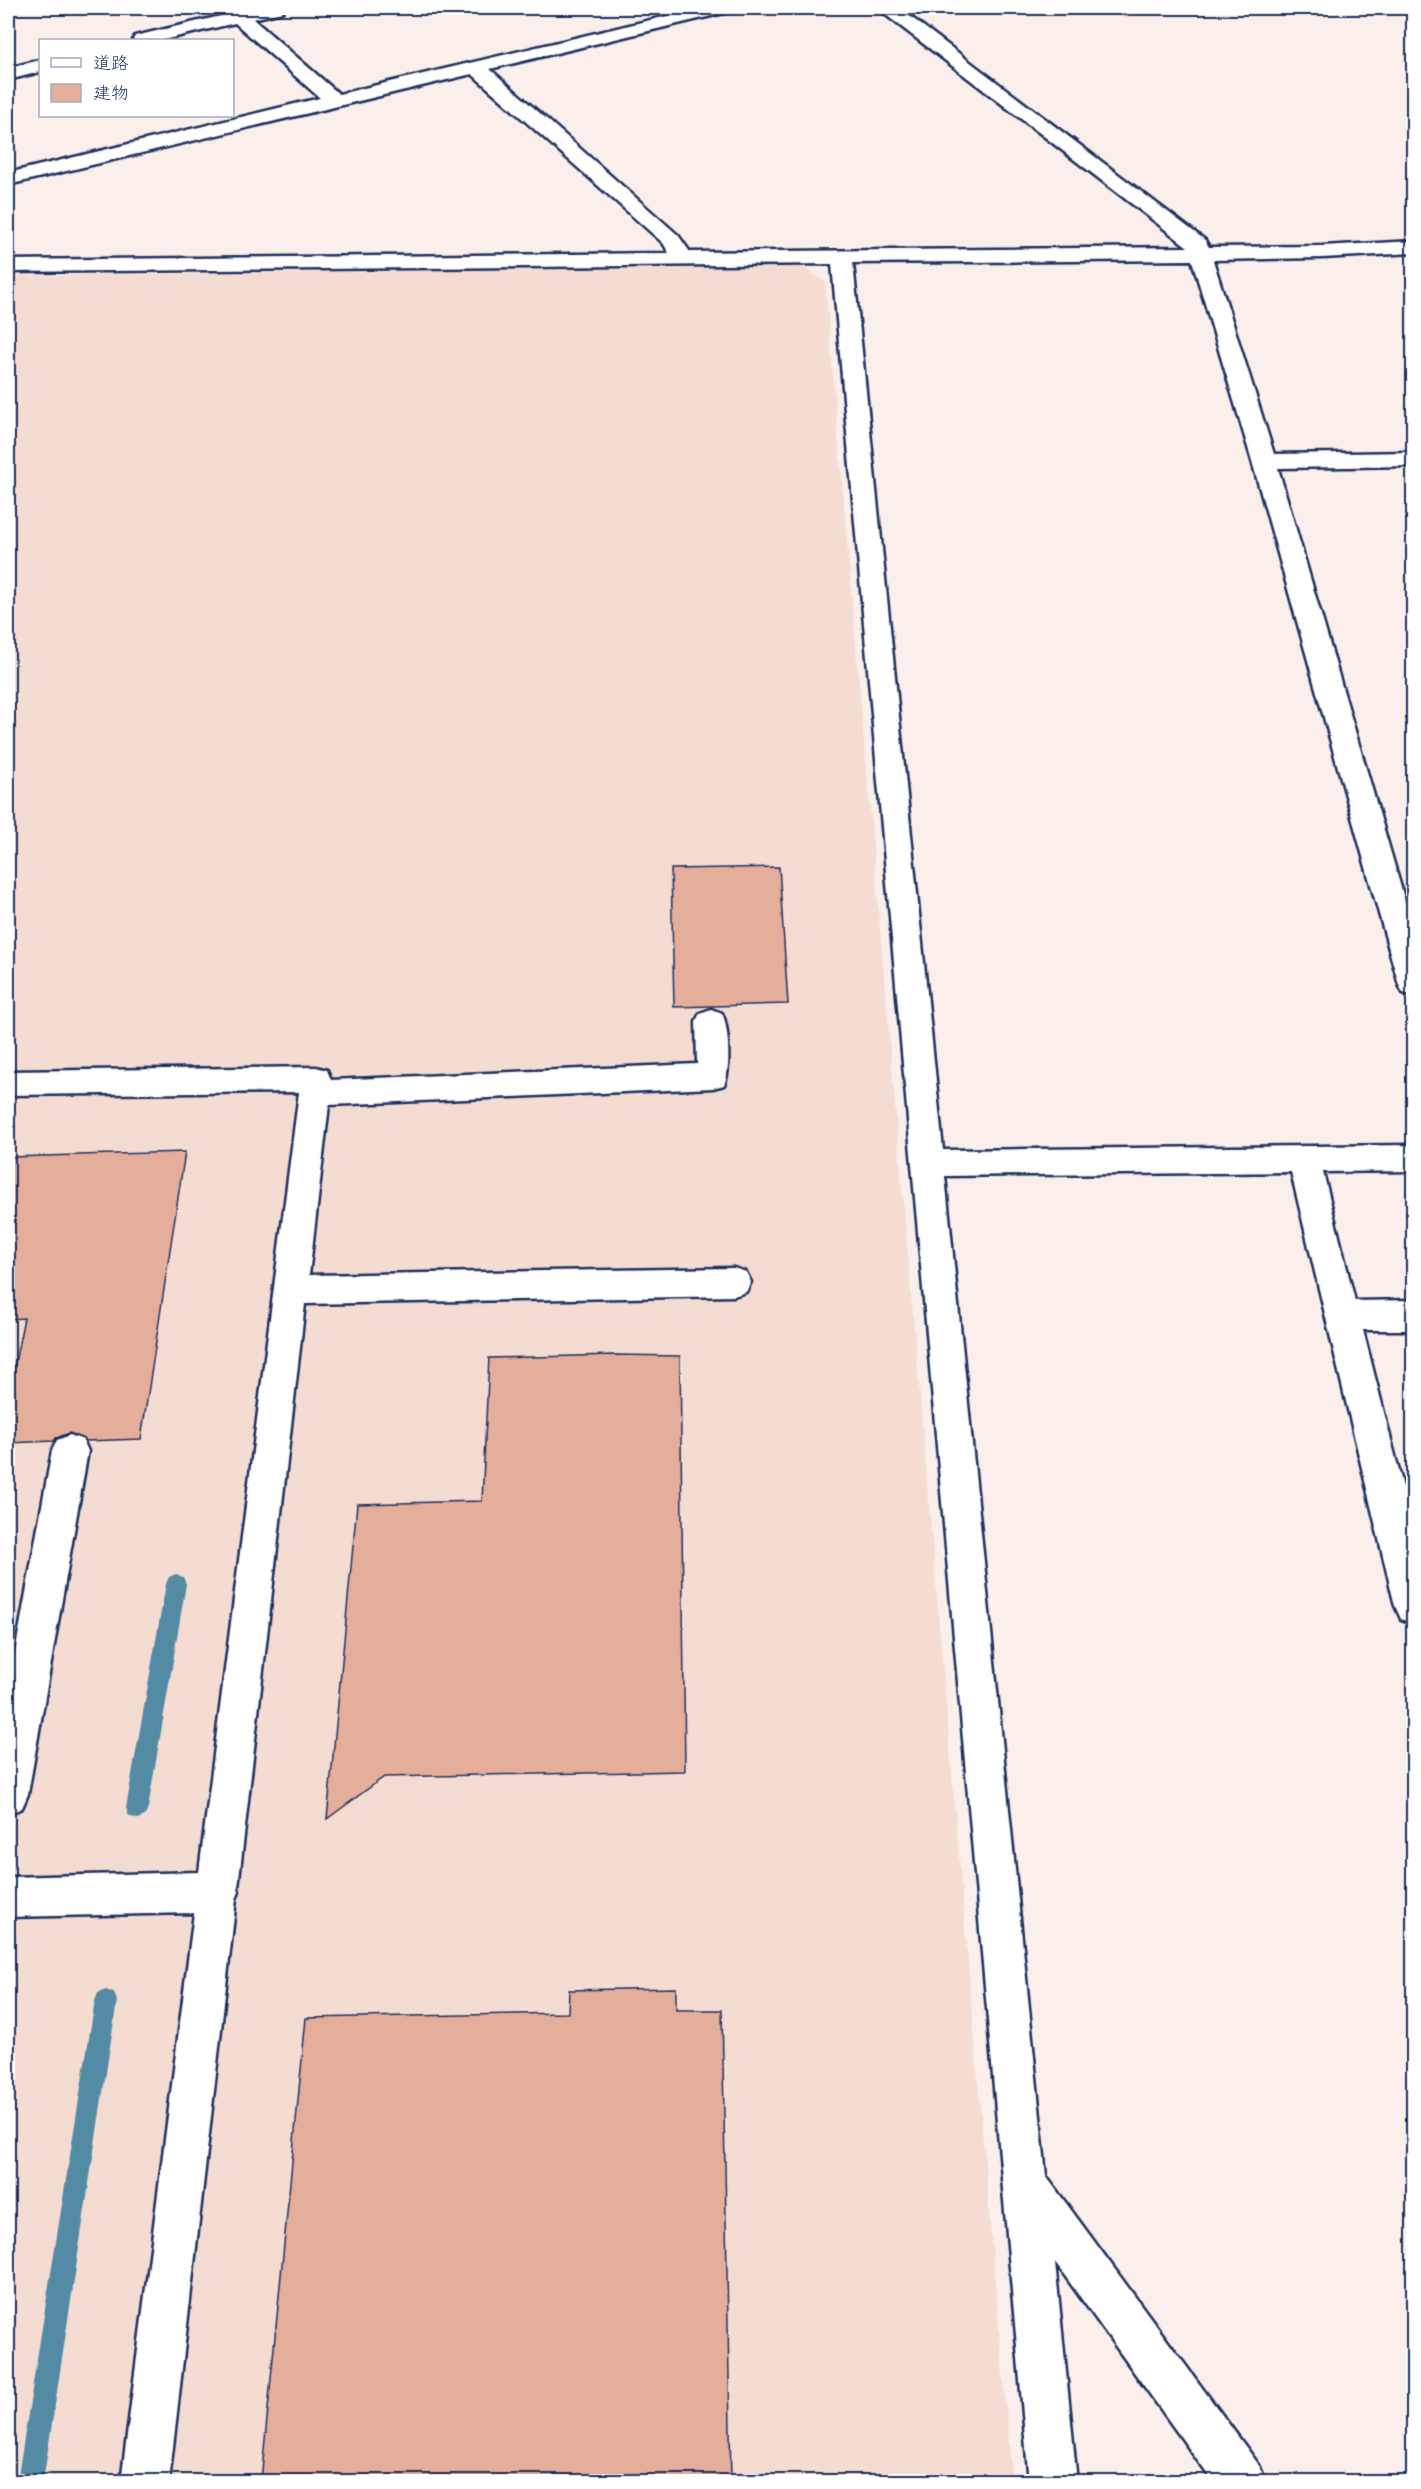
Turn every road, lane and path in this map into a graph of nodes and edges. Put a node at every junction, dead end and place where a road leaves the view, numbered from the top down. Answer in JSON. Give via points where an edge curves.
{"nodes":[{"id":1,"x":276,"y":8,"type":"edge"},
{"id":2,"x":722,"y":8,"type":"edge"},
{"id":3,"x":888,"y":8,"type":"edge"},
{"id":4,"x":233,"y":12,"type":"edge"},
{"id":5,"x":145,"y":39,"type":"edge"},
{"id":6,"x":39,"y":66,"type":"edge"},
{"id":7,"x":476,"y":67,"type":"junction"},
{"id":8,"x":8,"y":74,"type":"edge"},
{"id":9,"x":335,"y":101,"type":"junction"},
{"id":10,"x":8,"y":179,"type":"edge"},
{"id":11,"x":1413,"y":247,"type":"edge"},
{"id":12,"x":1202,"y":253,"type":"junction"},
{"id":13,"x":842,"y":257,"type":"junction"},
{"id":14,"x":683,"y":259,"type":"junction"},
{"id":15,"x":8,"y":266,"type":"edge"},
{"id":16,"x":1413,"y":459,"type":"edge"},
{"id":17,"x":1264,"y":461,"type":"junction"},
{"id":18,"x":1413,"y":985,"type":"edge"},
{"id":19,"x":711,"y":1021,"type":"dead end"},
{"id":20,"x":8,"y":1083,"type":"edge"},
{"id":21,"x":315,"y":1093,"type":"junction"},
{"id":22,"x":1413,"y":1158,"type":"edge"},
{"id":23,"x":1304,"y":1161,"type":"junction"},
{"id":24,"x":928,"y":1163,"type":"junction"},
{"id":25,"x":734,"y":1282,"type":"dead end"},
{"id":26,"x":291,"y":1290,"type":"junction"},
{"id":27,"x":1413,"y":1314,"type":"edge"},
{"id":28,"x":1341,"y":1316,"type":"junction"},
{"id":29,"x":70,"y":1451,"type":"dead end"},
{"id":30,"x":1413,"y":1606,"type":"edge"},
{"id":31,"x":8,"y":1794,"type":"edge"},
{"id":32,"x":219,"y":1892,"type":"junction"},
{"id":33,"x":8,"y":1897,"type":"edge"},
{"id":34,"x":1024,"y":2182,"type":"junction"},
{"id":35,"x":144,"y":2481,"type":"edge"},
{"id":36,"x":1053,"y":2481,"type":"edge"},
{"id":37,"x":1242,"y":2481,"type":"edge"}],
"edges":[{"from":1,"to":4,"type":"street"},
{"from":2,"to":7,"type":"street"},
{"from":3,"to":12,"type":"street","via":[[1198,244]]},
{"from":4,"to":5,"type":"street"},
{"from":4,"to":9,"type":"street"},
{"from":6,"to":8,"type":"street"},
{"from":7,"to":9,"type":"street"},
{"from":7,"to":14,"type":"street","via":[[671,239]]},
{"from":9,"to":10,"type":"street"},
{"from":11,"to":12,"type":"street"},
{"from":12,"to":13,"type":"street"},
{"from":12,"to":17,"type":"street"},
{"from":13,"to":14,"type":"street"},
{"from":13,"to":24,"type":"street"},
{"from":14,"to":15,"type":"street"},
{"from":16,"to":17,"type":"street"},
{"from":17,"to":18,"type":"street"},
{"from":19,"to":21,"type":"street","via":[[713,1076]]},
{"from":20,"to":21,"type":"street","via":[[316,1079]]},
{"from":21,"to":26,"type":"street"},
{"from":22,"to":23,"type":"street"},
{"from":23,"to":24,"type":"street"},
{"from":23,"to":28,"type":"street"},
{"from":24,"to":34,"type":"street"},
{"from":25,"to":26,"type":"street"},
{"from":26,"to":32,"type":"street"},
{"from":27,"to":28,"type":"street"},
{"from":28,"to":30,"type":"street"},
{"from":29,"to":31,"type":"street"},
{"from":32,"to":33,"type":"street"},
{"from":32,"to":35,"type":"street"},
{"from":34,"to":36,"type":"street"},
{"from":34,"to":37,"type":"street"}]}
